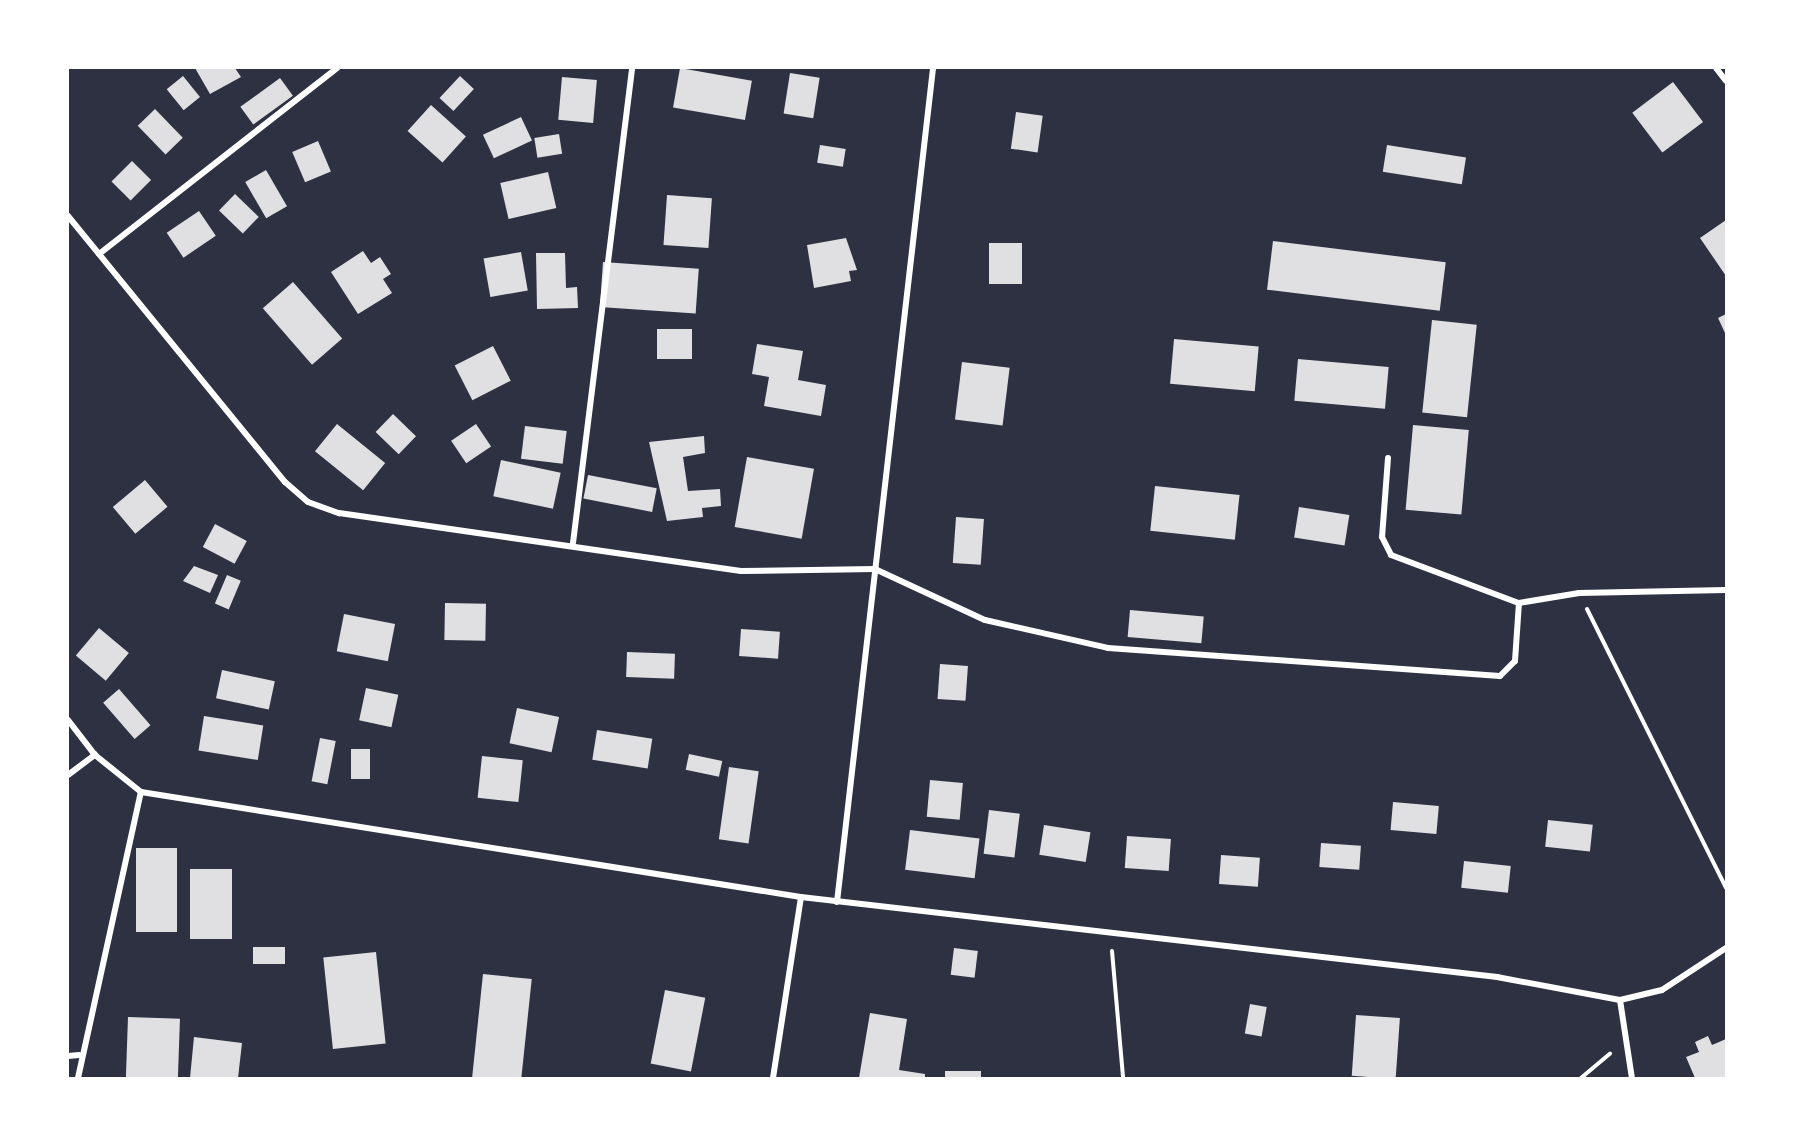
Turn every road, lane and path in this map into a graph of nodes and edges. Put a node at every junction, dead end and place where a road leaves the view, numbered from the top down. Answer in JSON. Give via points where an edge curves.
{"nodes":[{"id":1,"x":337,"y":68,"type":"edge"},
{"id":2,"x":633,"y":68,"type":"edge"},
{"id":3,"x":933,"y":68,"type":"edge"},
{"id":4,"x":1716,"y":68,"type":"edge"},
{"id":5,"x":1726,"y":81,"type":"edge"},
{"id":6,"x":68,"y":216,"type":"edge"},
{"id":7,"x":99,"y":254,"type":"junction"},
{"id":8,"x":1388,"y":458,"type":"dead end"},
{"id":9,"x":573,"y":543,"type":"junction"},
{"id":10,"x":875,"y":569,"type":"junction"},
{"id":11,"x":1726,"y":590,"type":"edge"},
{"id":12,"x":1579,"y":593,"type":"junction"},
{"id":13,"x":1520,"y":603,"type":"junction"},
{"id":14,"x":68,"y":720,"type":"edge"},
{"id":15,"x":94,"y":755,"type":"junction"},
{"id":16,"x":68,"y":775,"type":"edge"},
{"id":17,"x":141,"y":792,"type":"junction"},
{"id":18,"x":1726,"y":888,"type":"edge"},
{"id":19,"x":801,"y":897,"type":"junction"},
{"id":20,"x":837,"y":902,"type":"junction"},
{"id":21,"x":1110,"y":935,"type":"junction"},
{"id":22,"x":1726,"y":948,"type":"edge"},
{"id":23,"x":1620,"y":1000,"type":"junction"},
{"id":24,"x":1628,"y":1039,"type":"junction"},
{"id":25,"x":79,"y":1055,"type":"junction"},
{"id":26,"x":68,"y":1056,"type":"edge"},
{"id":27,"x":78,"y":1078,"type":"edge"},
{"id":28,"x":773,"y":1078,"type":"edge"},
{"id":29,"x":1123,"y":1078,"type":"edge"},
{"id":30,"x":1581,"y":1078,"type":"edge"},
{"id":31,"x":1632,"y":1078,"type":"edge"}],
"edges":[{"from":1,"to":7,"type":"street"},
{"from":2,"to":9,"type":"street"},
{"from":3,"to":10,"type":"street"},
{"from":4,"to":5,"type":"street"},
{"from":6,"to":7,"type":"street"},
{"from":7,"to":9,"type":"street","via":[[173,350],[308,502],[427,529]]},
{"from":8,"to":13,"type":"street","via":[[1384,548]]},
{"from":9,"to":10,"type":"street","via":[[741,571]]},
{"from":10,"to":13,"type":"street","via":[[985,620],[1086,646],[1491,676],[1513,668]]},
{"from":10,"to":20,"type":"street"},
{"from":11,"to":12,"type":"street"},
{"from":12,"to":13,"type":"street"},
{"from":12,"to":18,"type":"path"},
{"from":14,"to":15,"type":"street"},
{"from":15,"to":16,"type":"street"},
{"from":15,"to":17,"type":"street"},
{"from":17,"to":19,"type":"street","via":[[566,864]]},
{"from":17,"to":25,"type":"street"},
{"from":19,"to":20,"type":"street"},
{"from":19,"to":28,"type":"street"},
{"from":20,"to":21,"type":"street"},
{"from":21,"to":23,"type":"street","via":[[1497,977]]},
{"from":21,"to":29,"type":"path","via":[[1124,1039]]},
{"from":22,"to":23,"type":"street","via":[[1662,990]]},
{"from":23,"to":24,"type":"street"},
{"from":24,"to":30,"type":"path"},
{"from":24,"to":31,"type":"street"},
{"from":25,"to":26,"type":"street"},
{"from":25,"to":27,"type":"street"}]}
